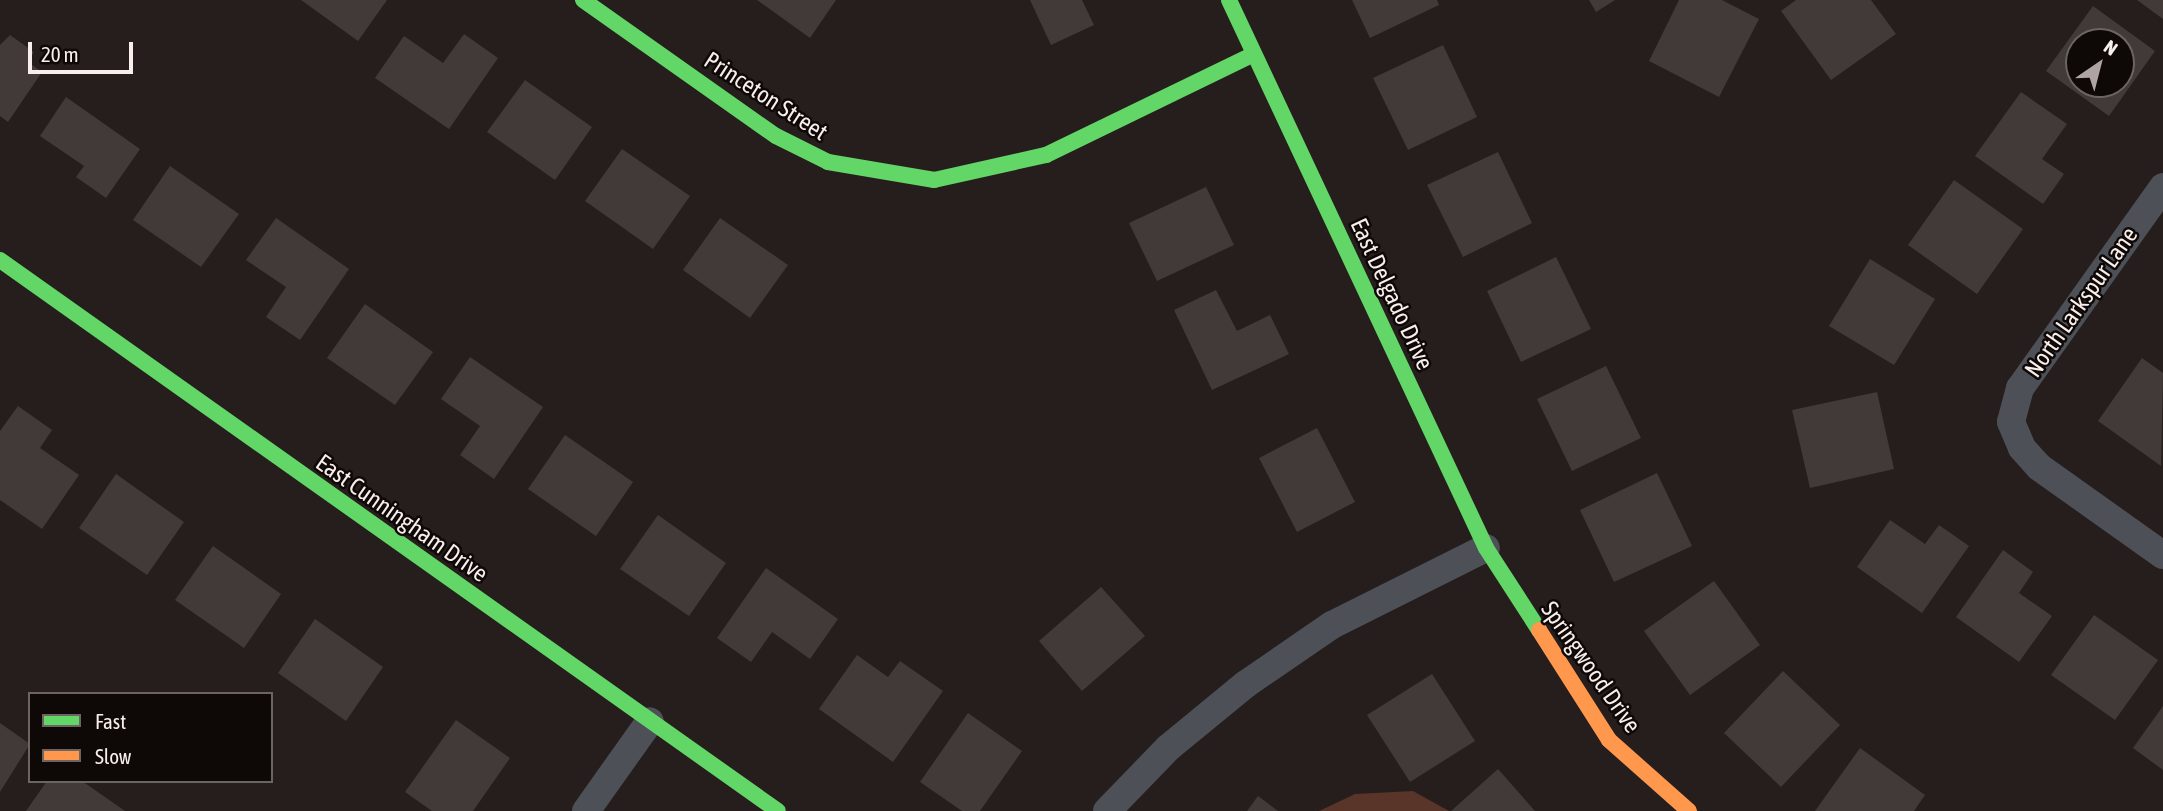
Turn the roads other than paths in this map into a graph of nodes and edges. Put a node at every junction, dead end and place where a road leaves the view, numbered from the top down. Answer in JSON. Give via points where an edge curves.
{"nodes":[{"id":1,"x":583,"y":0,"type":"edge"},
{"id":2,"x":1229,"y":0,"type":"edge"},
{"id":3,"x":1254,"y":54,"type":"junction"},
{"id":4,"x":2163,"y":187,"type":"edge"},
{"id":5,"x":0,"y":260,"type":"edge"},
{"id":6,"x":1486,"y":548,"type":"junction"},
{"id":7,"x":2163,"y":555,"type":"edge"},
{"id":8,"x":1519,"y":604,"type":"joint"},
{"id":9,"x":650,"y":721,"type":"junction"},
{"id":10,"x":586,"y":811,"type":"edge"},
{"id":11,"x":778,"y":811,"type":"edge"},
{"id":12,"x":1107,"y":811,"type":"edge"},
{"id":13,"x":1689,"y":811,"type":"edge"}],
"edges":[{"from":1,"to":3,"type":"street","name":"Princeton Street","via":[[776,136],[828,162],[934,180],[981,174],[1046,155]]},
{"from":2,"to":3,"type":"street","name":"East Delgado Drive"},
{"from":3,"to":6,"type":"street","name":"East Delgado Drive"},
{"from":4,"to":7,"type":"street","name":"North Larkspur Lane","via":[[2020,388],[2011,422],[2022,448],[2039,467]]},
{"from":5,"to":9,"type":"street","name":"East Cunningham Drive"},
{"from":6,"to":8,"type":"street","name":"East Delgado Drive"},
{"from":6,"to":12,"type":"street","via":[[1332,625],[1268,669],[1205,715]]},
{"from":8,"to":13,"type":"street","name":"Springwood Drive","via":[[1609,740]]},
{"from":9,"to":10,"type":"street"},
{"from":9,"to":11,"type":"street","name":"East Cunningham Drive"}]}
